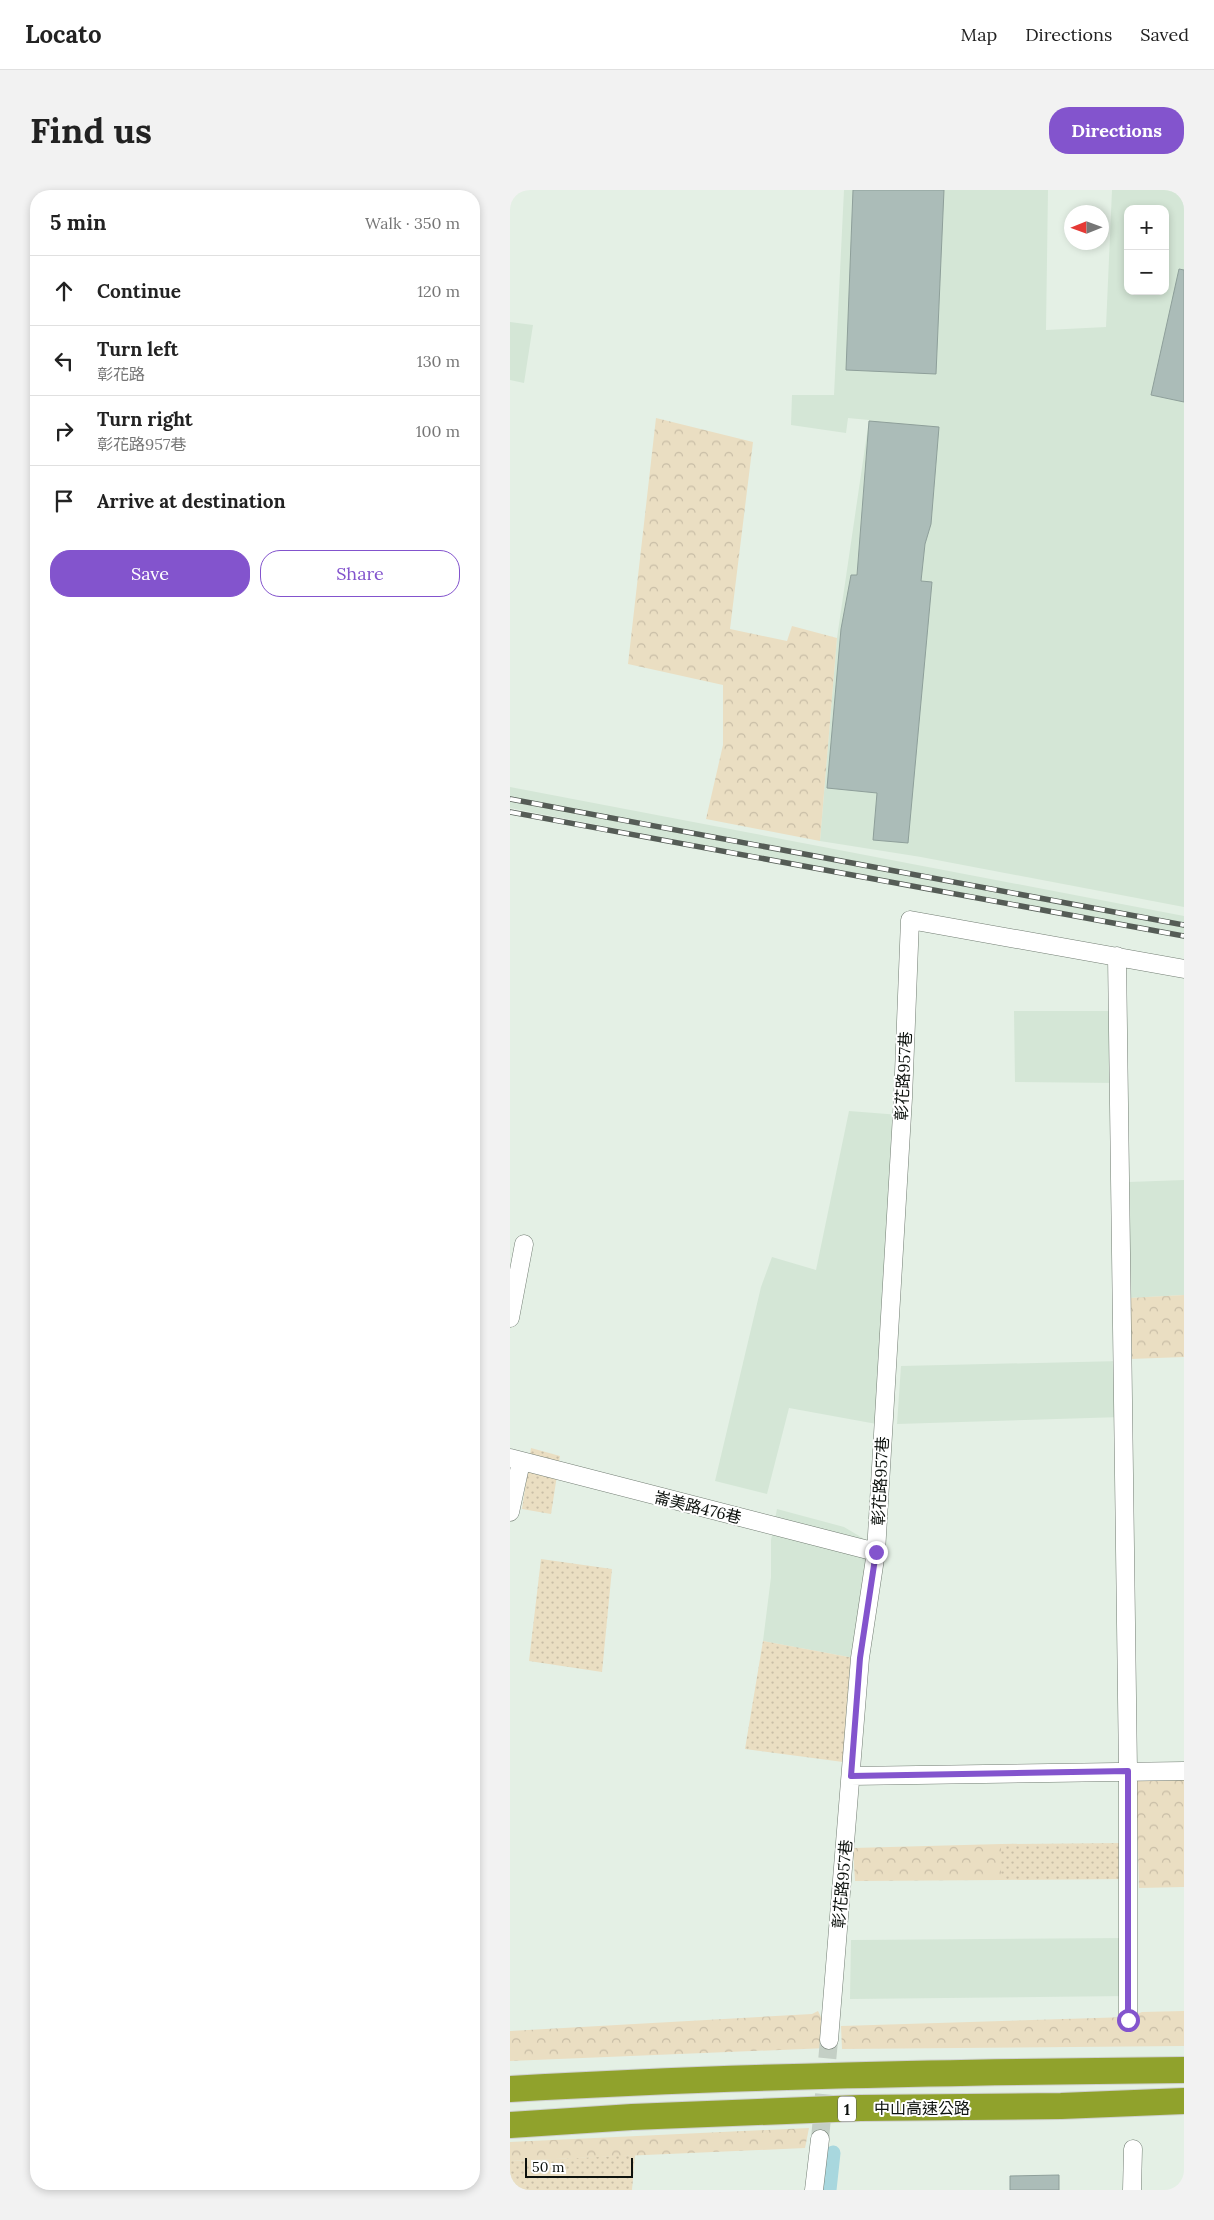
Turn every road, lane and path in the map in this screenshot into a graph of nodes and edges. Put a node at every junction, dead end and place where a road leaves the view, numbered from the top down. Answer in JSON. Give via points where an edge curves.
{"nodes":[{"id":1,"x":1117,"y":956,"type":"junction"},
{"id":2,"x":1184,"y":969,"type":"edge"},
{"id":3,"x":524,"y":1244,"type":"dead end"},
{"id":4,"x":510,"y":1318,"type":"edge"},
{"id":5,"x":515,"y":1460,"type":"edge"},
{"id":6,"x":510,"y":1512,"type":"edge"},
{"id":7,"x":876,"y":1552,"type":"junction"},
{"id":8,"x":1128,"y":1771,"type":"junction"},
{"id":9,"x":1184,"y":1771,"type":"edge"},
{"id":10,"x":851,"y":1776,"type":"junction"},
{"id":11,"x":1128,"y":2020,"type":"dead end"},
{"id":12,"x":829,"y":2040,"type":"tunnel mouth"},
{"id":13,"x":1184,"y":2070,"type":"edge"},
{"id":14,"x":510,"y":2089,"type":"edge"},
{"id":15,"x":1184,"y":2101,"type":"edge"},
{"id":16,"x":510,"y":2125,"type":"edge"},
{"id":17,"x":820,"y":2139,"type":"tunnel mouth"},
{"id":18,"x":1134,"y":2149,"type":"dead end"},
{"id":19,"x":814,"y":2190,"type":"edge"},
{"id":20,"x":1132,"y":2190,"type":"edge"}],
"edges":[{"from":1,"to":2,"type":"street"},
{"from":1,"to":7,"type":"street","name":"彰花路957巷","via":[[910,920]]},
{"from":1,"to":8,"type":"street"},
{"from":3,"to":4,"type":"street"},
{"from":5,"to":6,"type":"street","name":"崙美路476巷"},
{"from":5,"to":7,"type":"street","name":"崙美路476巷"},
{"from":7,"to":10,"type":"street","name":"彰花路957巷","via":[[860,1658]]},
{"from":8,"to":9,"type":"street"},
{"from":8,"to":10,"type":"street"},
{"from":8,"to":11,"type":"street"},
{"from":10,"to":12,"type":"street","name":"彰花路957巷"},
{"from":13,"to":14,"type":"highway","name":"中山高速公路","number":"1","via":[[788,2076]]},
{"from":15,"to":16,"type":"highway","name":"中山高速公路","number":"1","via":[[860,2108]]},
{"from":17,"to":19,"type":"street"},
{"from":18,"to":20,"type":"street"}]}
